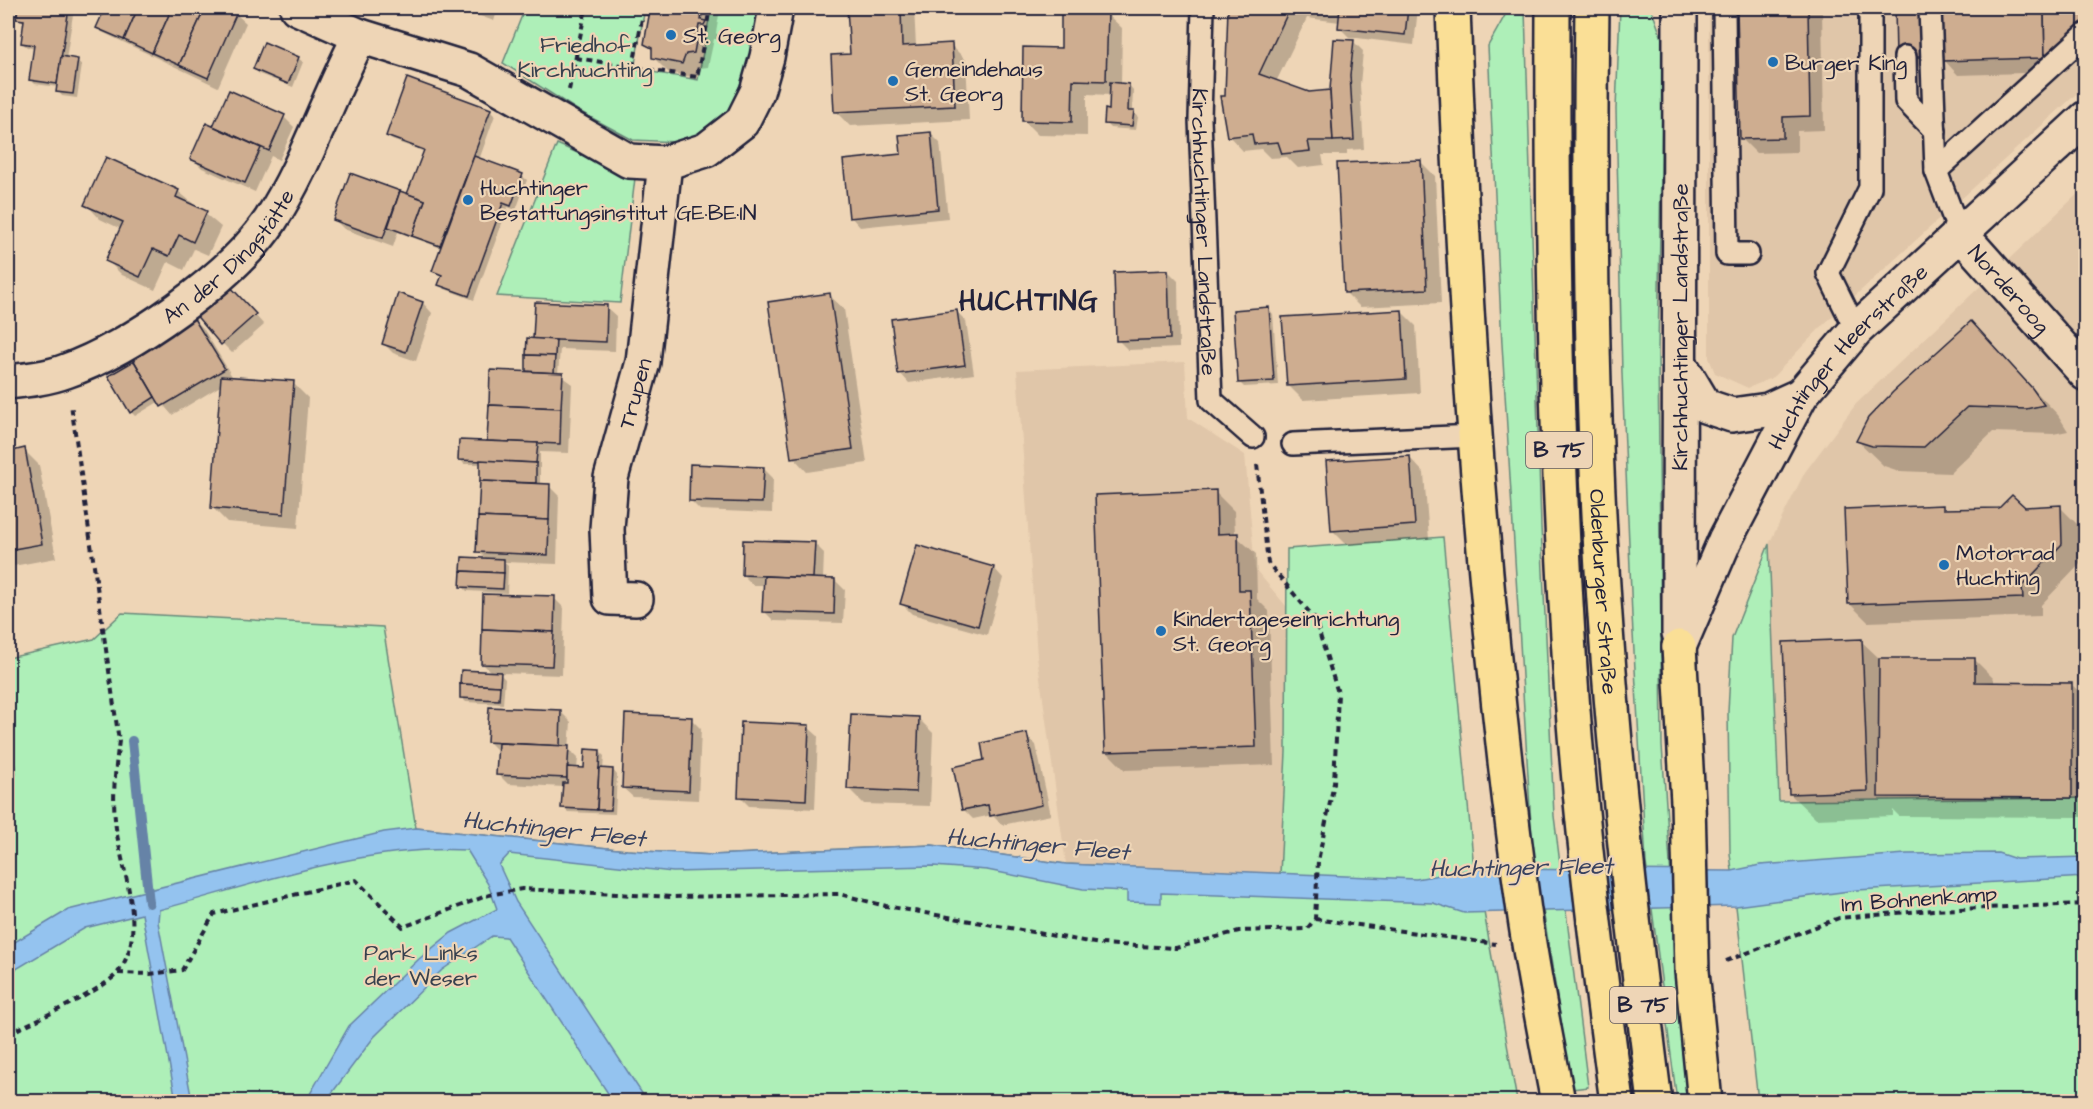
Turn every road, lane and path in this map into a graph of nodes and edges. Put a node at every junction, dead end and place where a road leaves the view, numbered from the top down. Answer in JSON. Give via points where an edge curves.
{"nodes":[{"id":1,"x":297,"y":8,"type":"edge"},
{"id":2,"x":586,"y":8,"type":"edge"},
{"id":3,"x":644,"y":8,"type":"edge"},
{"id":4,"x":710,"y":8,"type":"edge"},
{"id":5,"x":776,"y":8,"type":"edge"},
{"id":6,"x":1203,"y":8,"type":"edge"},
{"id":7,"x":1453,"y":8,"type":"edge"},
{"id":8,"x":1680,"y":8,"type":"edge"},
{"id":9,"x":1724,"y":8,"type":"edge"},
{"id":10,"x":1870,"y":8,"type":"edge"},
{"id":11,"x":1930,"y":8,"type":"edge"},
{"id":12,"x":1553,"y":19,"type":"edge"},
{"id":13,"x":1592,"y":20,"type":"edge"},
{"id":14,"x":2085,"y":34,"type":"edge"},
{"id":15,"x":360,"y":36,"type":"junction"},
{"id":16,"x":1905,"y":57,"type":"dead end"},
{"id":17,"x":576,"y":58,"type":"junction"},
{"id":18,"x":633,"y":67,"type":"junction"},
{"id":19,"x":2085,"y":118,"type":"edge"},
{"id":20,"x":558,"y":122,"type":"junction"},
{"id":21,"x":1935,"y":131,"type":"junction"},
{"id":22,"x":665,"y":163,"type":"junction"},
{"id":23,"x":1936,"y":171,"type":"junction"},
{"id":24,"x":1959,"y":232,"type":"junction"},
{"id":25,"x":1748,"y":254,"type":"dead end"},
{"id":26,"x":1856,"y":330,"type":"junction"},
{"id":27,"x":1680,"y":364,"type":"junction"},
{"id":28,"x":67,"y":371,"type":"junction"},
{"id":29,"x":2085,"y":374,"type":"edge"},
{"id":30,"x":8,"y":382,"type":"edge"},
{"id":31,"x":1801,"y":395,"type":"junction"},
{"id":32,"x":1475,"y":436,"type":"junction"},
{"id":33,"x":1253,"y":437,"type":"joint"},
{"id":34,"x":1293,"y":444,"type":"dead end"},
{"id":35,"x":636,"y":599,"type":"dead end"},
{"id":36,"x":1679,"y":647,"type":"junction"},
{"id":37,"x":2085,"y":904,"type":"edge"},
{"id":38,"x":1315,"y":919,"type":"junction"},
{"id":39,"x":1530,"y":949,"type":"junction"},
{"id":40,"x":1692,"y":971,"type":"junction"},
{"id":41,"x":118,"y":973,"type":"junction"},
{"id":42,"x":8,"y":1034,"type":"edge"},
{"id":43,"x":1558,"y":1101,"type":"edge"},
{"id":44,"x":1617,"y":1101,"type":"edge"},
{"id":45,"x":1655,"y":1101,"type":"edge"},
{"id":46,"x":1706,"y":1101,"type":"edge"}],
"edges":[{"from":1,"to":15,"type":"street"},
{"from":2,"to":17,"type":"path"},
{"from":3,"to":18,"type":"path"},
{"from":4,"to":18,"type":"path","via":[[697,77]]},
{"from":5,"to":22,"type":"street","via":[[757,92],[742,122],[706,150]]},
{"from":6,"to":33,"type":"lane","name":"Kirchhuchtinger Landstraße","via":[[1200,119],[1211,400]]},
{"from":7,"to":32,"type":"highway"},
{"from":8,"to":27,"type":"street","name":"Kirchhuchtinger Landstraße"},
{"from":9,"to":25,"type":"lane","via":[[1727,254]]},
{"from":10,"to":26,"type":"lane","via":[[1870,188],[1828,273]]},
{"from":11,"to":21,"type":"lane"},
{"from":12,"to":44,"type":"highway","name":"Oldenburger Straße","number":"B 75","via":[[1558,422],[1568,636],[1588,867]]},
{"from":13,"to":45,"type":"highway","name":"Oldenburger Straße","number":"B 75","via":[[1595,402],[1606,629],[1627,867]]},
{"from":14,"to":23,"type":"lane"},
{"from":15,"to":20,"type":"street","via":[[469,70]]},
{"from":15,"to":28,"type":"street","name":"An der Dingstätte","via":[[288,190],[268,223],[214,282],[123,342]]},
{"from":16,"to":21,"type":"lane","via":[[1906,101]]},
{"from":17,"to":18,"type":"path"},
{"from":17,"to":20,"type":"path"},
{"from":19,"to":24,"type":"street","name":"Huchtinger Heerstraße"},
{"from":20,"to":22,"type":"street","via":[[629,161]]},
{"from":21,"to":23,"type":"lane"},
{"from":22,"to":35,"type":"street","name":"Trupen","via":[[643,362],[611,478],[607,529],[610,598]]},
{"from":23,"to":24,"type":"lane"},
{"from":24,"to":26,"type":"street","name":"Huchtinger Heerstraße"},
{"from":24,"to":29,"type":"street","name":"Norderoog"},
{"from":26,"to":31,"type":"street","name":"Huchtinger Heerstraße"},
{"from":27,"to":31,"type":"street","via":[[1705,406],[1732,415],[1768,410]]},
{"from":27,"to":36,"type":"street","name":"Kirchhuchtinger Landstraße"},
{"from":28,"to":30,"type":"street","name":"An der Dingstätte"},
{"from":28,"to":41,"type":"path","via":[[119,741],[115,808],[133,926],[130,952]]},
{"from":31,"to":36,"type":"street","name":"Huchtinger Heerstraße","via":[[1725,540]]},
{"from":32,"to":34,"type":"lane"},
{"from":32,"to":39,"type":"highway","via":[[1495,675]]},
{"from":33,"to":38,"type":"path","via":[[1268,563],[1315,619],[1338,693],[1334,783],[1318,861]]},
{"from":36,"to":40,"type":"highway"},
{"from":37,"to":40,"type":"path","name":"Im Bohnenkamp","via":[[1839,918]]},
{"from":38,"to":39,"type":"path"},
{"from":38,"to":41,"type":"path","via":[[1307,929],[1239,931],[1176,948],[1100,944],[839,894],[672,897],[522,889],[489,895],[403,927],[356,880],[214,914],[182,970]]},
{"from":39,"to":43,"type":"highway"},
{"from":40,"to":46,"type":"highway"},
{"from":41,"to":42,"type":"path","via":[[88,994]]}]}
